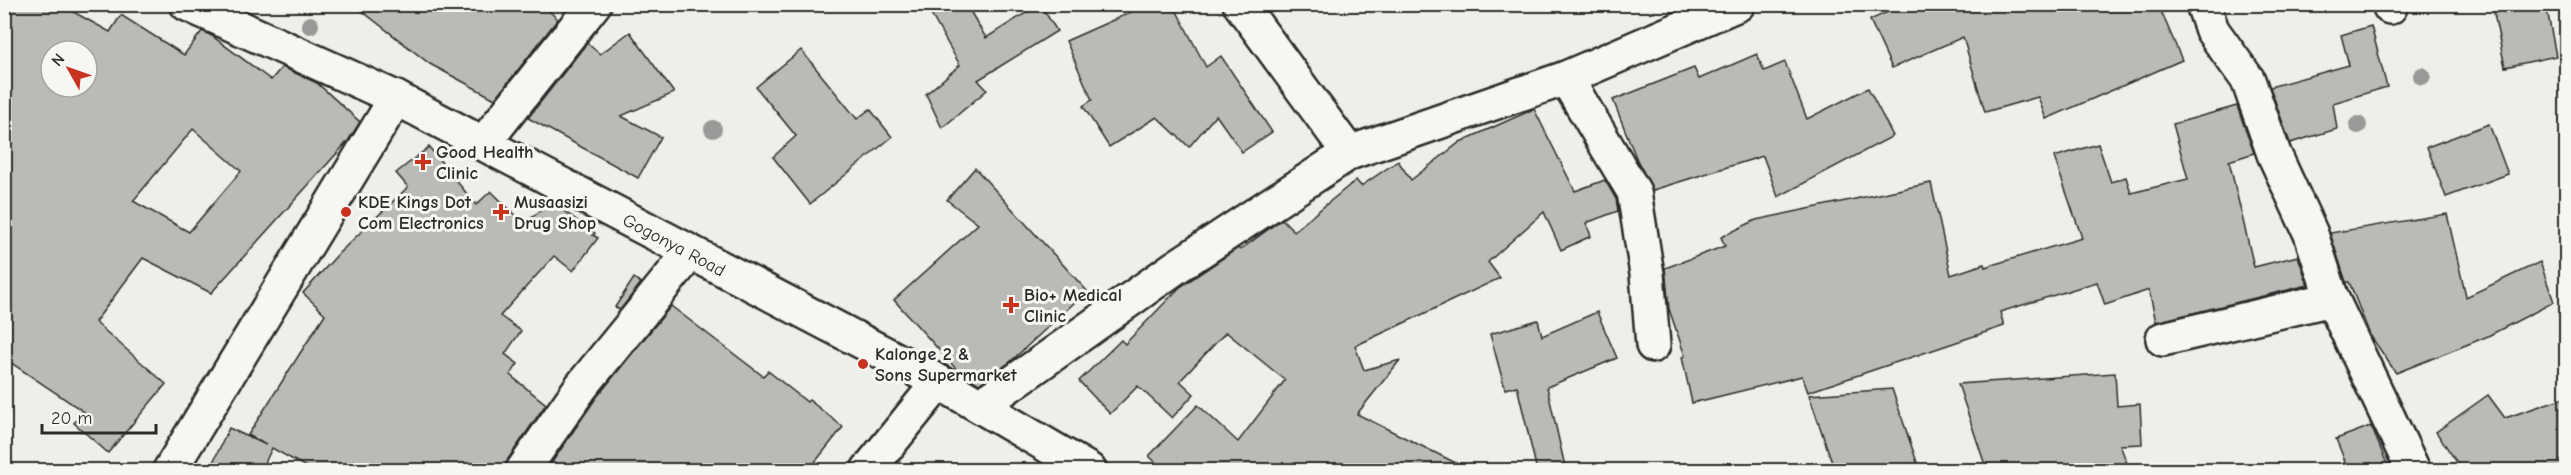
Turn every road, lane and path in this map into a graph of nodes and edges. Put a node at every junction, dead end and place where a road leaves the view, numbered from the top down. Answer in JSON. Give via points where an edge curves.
{"nodes":[{"id":1,"x":187,"y":4,"type":"edge"},
{"id":2,"x":594,"y":4,"type":"edge"},
{"id":3,"x":1240,"y":4,"type":"edge"},
{"id":4,"x":1738,"y":4,"type":"edge"},
{"id":5,"x":2203,"y":4,"type":"edge"},
{"id":6,"x":1566,"y":78,"type":"junction"},
{"id":7,"x":396,"y":98,"type":"junction"},
{"id":8,"x":483,"y":144,"type":"junction"},
{"id":9,"x":1349,"y":153,"type":"junction"},
{"id":10,"x":690,"y":253,"type":"junction"},
{"id":11,"x":2332,"y":299,"type":"junction"},
{"id":12,"x":2163,"y":339,"type":"dead end"},
{"id":13,"x":1653,"y":345,"type":"dead end"},
{"id":14,"x":939,"y":382,"type":"junction"},
{"id":15,"x":980,"y":406,"type":"junction"},
{"id":16,"x":170,"y":471,"type":"edge"},
{"id":17,"x":523,"y":471,"type":"edge"},
{"id":18,"x":868,"y":471,"type":"edge"},
{"id":19,"x":1089,"y":471,"type":"edge"},
{"id":20,"x":2413,"y":471,"type":"edge"}],
"edges":[{"from":1,"to":7,"type":"street","name":"Gogonya Road"},
{"from":2,"to":8,"type":"street"},
{"from":3,"to":9,"type":"street"},
{"from":4,"to":6,"type":"street"},
{"from":5,"to":11,"type":"street","via":[[2212,30],[2248,80],[2274,154],[2311,234]]},
{"from":6,"to":9,"type":"street"},
{"from":6,"to":13,"type":"street","via":[[1634,192]]},
{"from":7,"to":8,"type":"street","name":"Gogonya Road"},
{"from":7,"to":16,"type":"street"},
{"from":8,"to":10,"type":"street","name":"Gogonya Road"},
{"from":9,"to":15,"type":"street","via":[[1176,267]]},
{"from":10,"to":14,"type":"street","name":"Gogonya Road"},
{"from":10,"to":17,"type":"street","via":[[581,387]]},
{"from":11,"to":12,"type":"street"},
{"from":11,"to":20,"type":"street"},
{"from":14,"to":15,"type":"street","name":"Gogonya Road"},
{"from":14,"to":18,"type":"street"},
{"from":15,"to":19,"type":"street","name":"Gogonya Road"}]}
